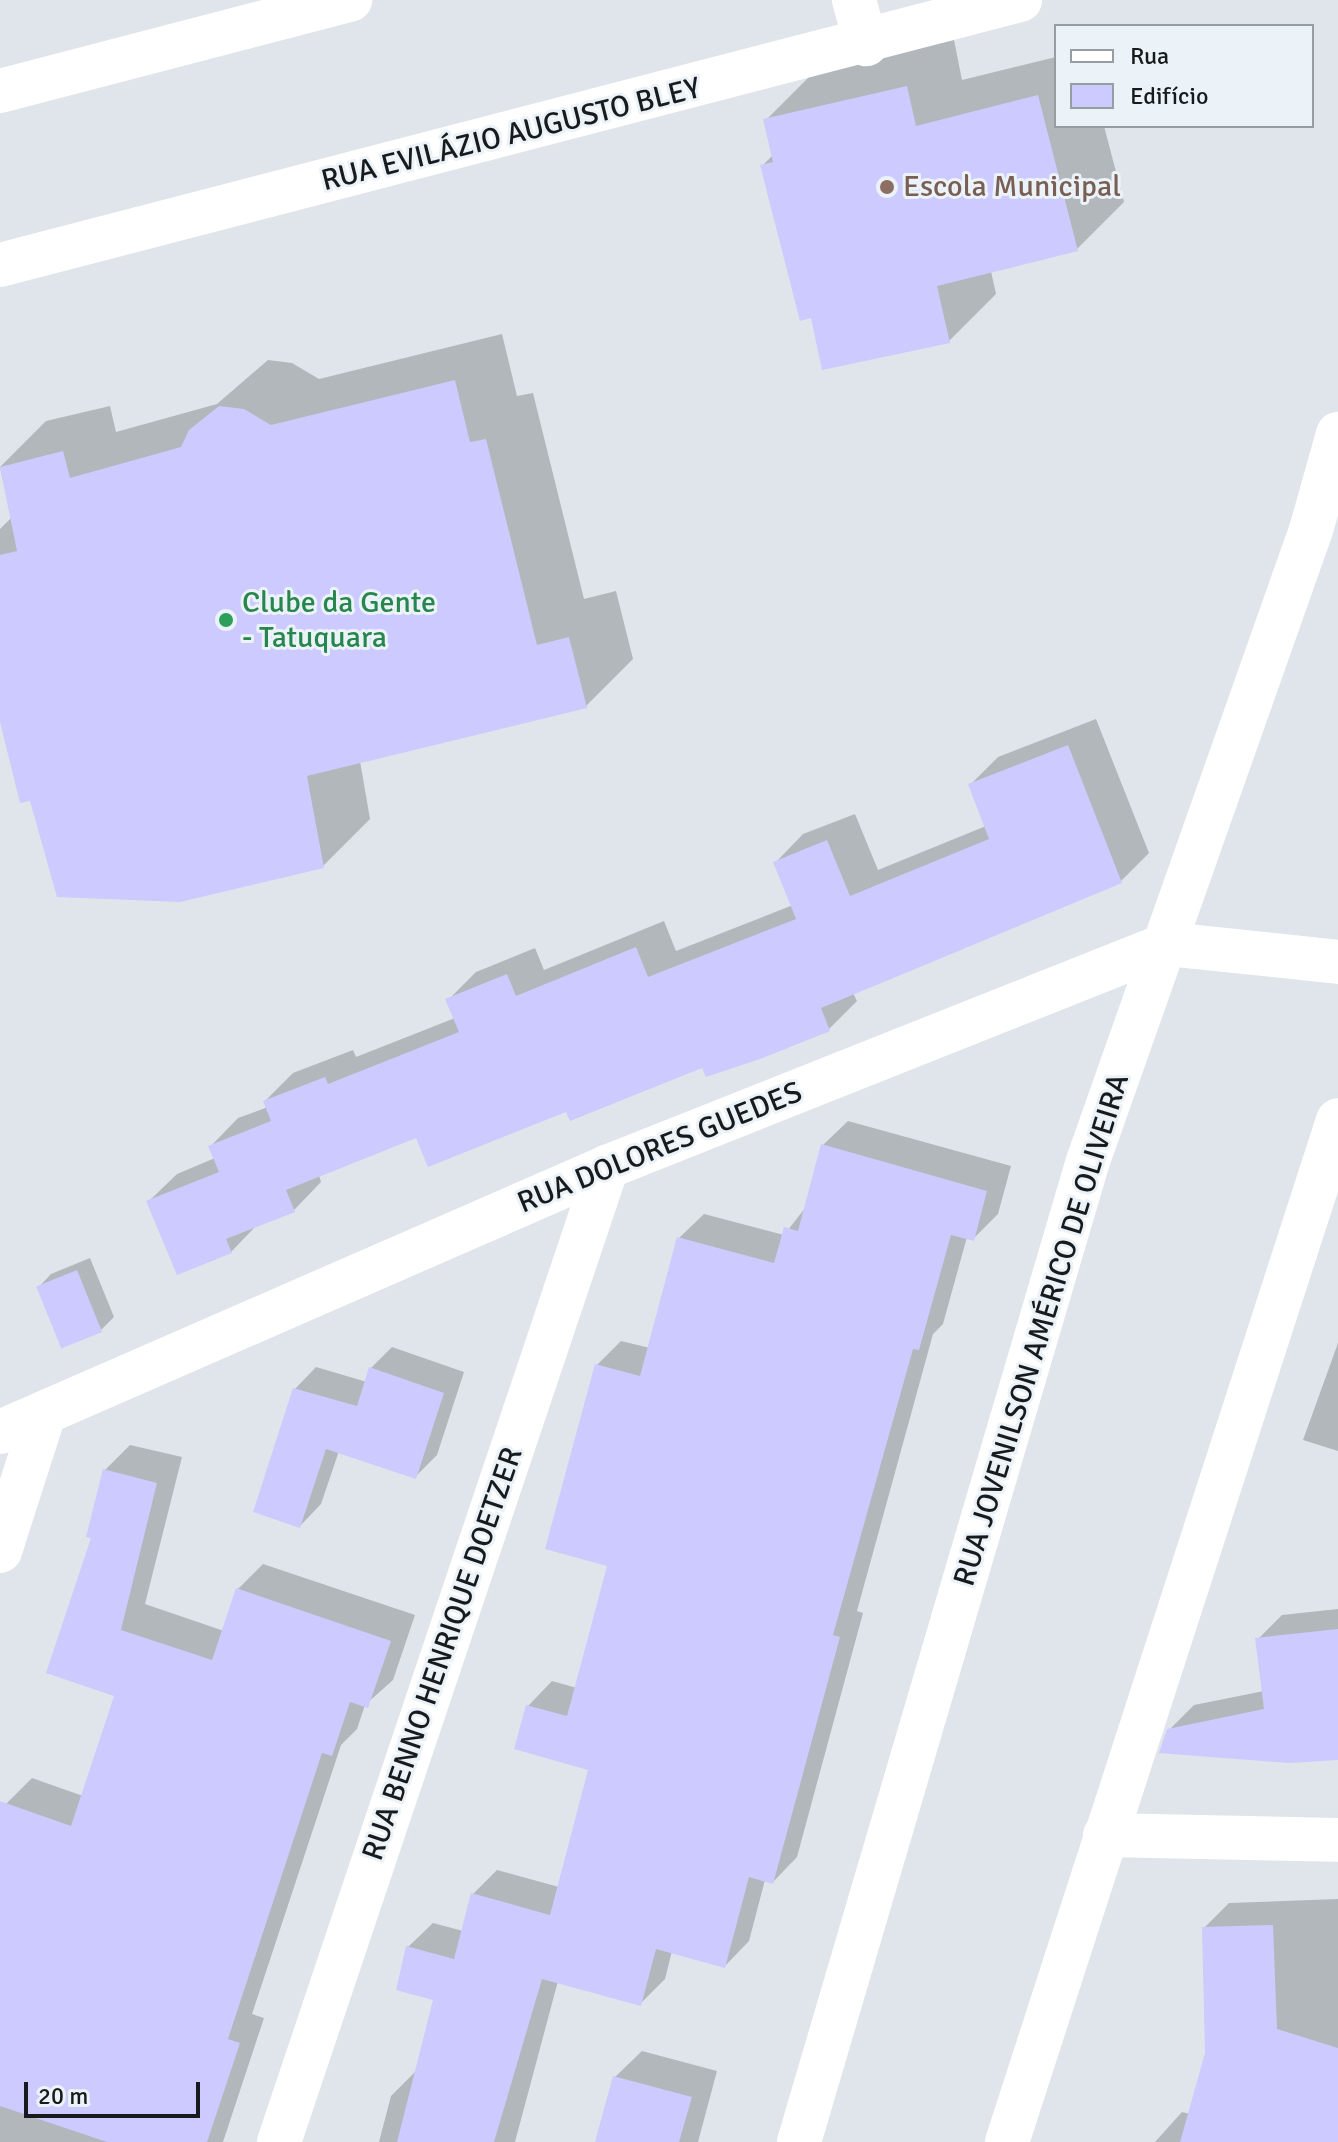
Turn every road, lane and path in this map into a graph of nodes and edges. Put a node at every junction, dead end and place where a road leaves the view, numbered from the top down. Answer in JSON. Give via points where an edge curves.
{"nodes":[{"id":1,"x":350,"y":0,"type":"edge"},
{"id":2,"x":854,"y":0,"type":"edge"},
{"id":3,"x":1020,"y":0,"type":"edge"},
{"id":4,"x":866,"y":44,"type":"junction"},
{"id":5,"x":0,"y":91,"type":"edge"},
{"id":6,"x":0,"y":265,"type":"edge"},
{"id":7,"x":1338,"y":434,"type":"edge"},
{"id":8,"x":1168,"y":944,"type":"junction"},
{"id":9,"x":1338,"y":962,"type":"edge"},
{"id":10,"x":1338,"y":1120,"type":"edge"},
{"id":11,"x":607,"y":1167,"type":"junction"},
{"id":12,"x":44,"y":1414,"type":"junction"},
{"id":13,"x":0,"y":1432,"type":"edge"},
{"id":14,"x":0,"y":1551,"type":"edge"},
{"id":15,"x":1105,"y":1835,"type":"junction"},
{"id":16,"x":1338,"y":1840,"type":"edge"},
{"id":17,"x":279,"y":2142,"type":"edge"},
{"id":18,"x":799,"y":2142,"type":"edge"},
{"id":19,"x":1007,"y":2142,"type":"edge"}],
"edges":[{"from":1,"to":5,"type":"street"},
{"from":2,"to":4,"type":"street"},
{"from":3,"to":4,"type":"street","name":"RUA EVILÁZIO AUGUSTO BLEY"},
{"from":4,"to":6,"type":"street","name":"RUA EVILÁZIO AUGUSTO BLEY"},
{"from":7,"to":8,"type":"street","name":"RUA JOVENILSON AMÉRICO DE OLIVEIRA","via":[[1311,530]]},
{"from":8,"to":9,"type":"street","name":"RUA DOLORES GUEDES"},
{"from":8,"to":11,"type":"street","name":"RUA DOLORES GUEDES"},
{"from":8,"to":18,"type":"street","name":"RUA JOVENILSON AMÉRICO DE OLIVEIRA","via":[[1088,1161]]},
{"from":10,"to":15,"type":"street"},
{"from":11,"to":12,"type":"street","name":"RUA DOLORES GUEDES"},
{"from":11,"to":17,"type":"street","name":"RUA BENNO HENRIQUE DOETZER"},
{"from":12,"to":13,"type":"street","name":"RUA DOLORES GUEDES"},
{"from":12,"to":14,"type":"street"},
{"from":15,"to":16,"type":"street"},
{"from":15,"to":19,"type":"street"}]}
